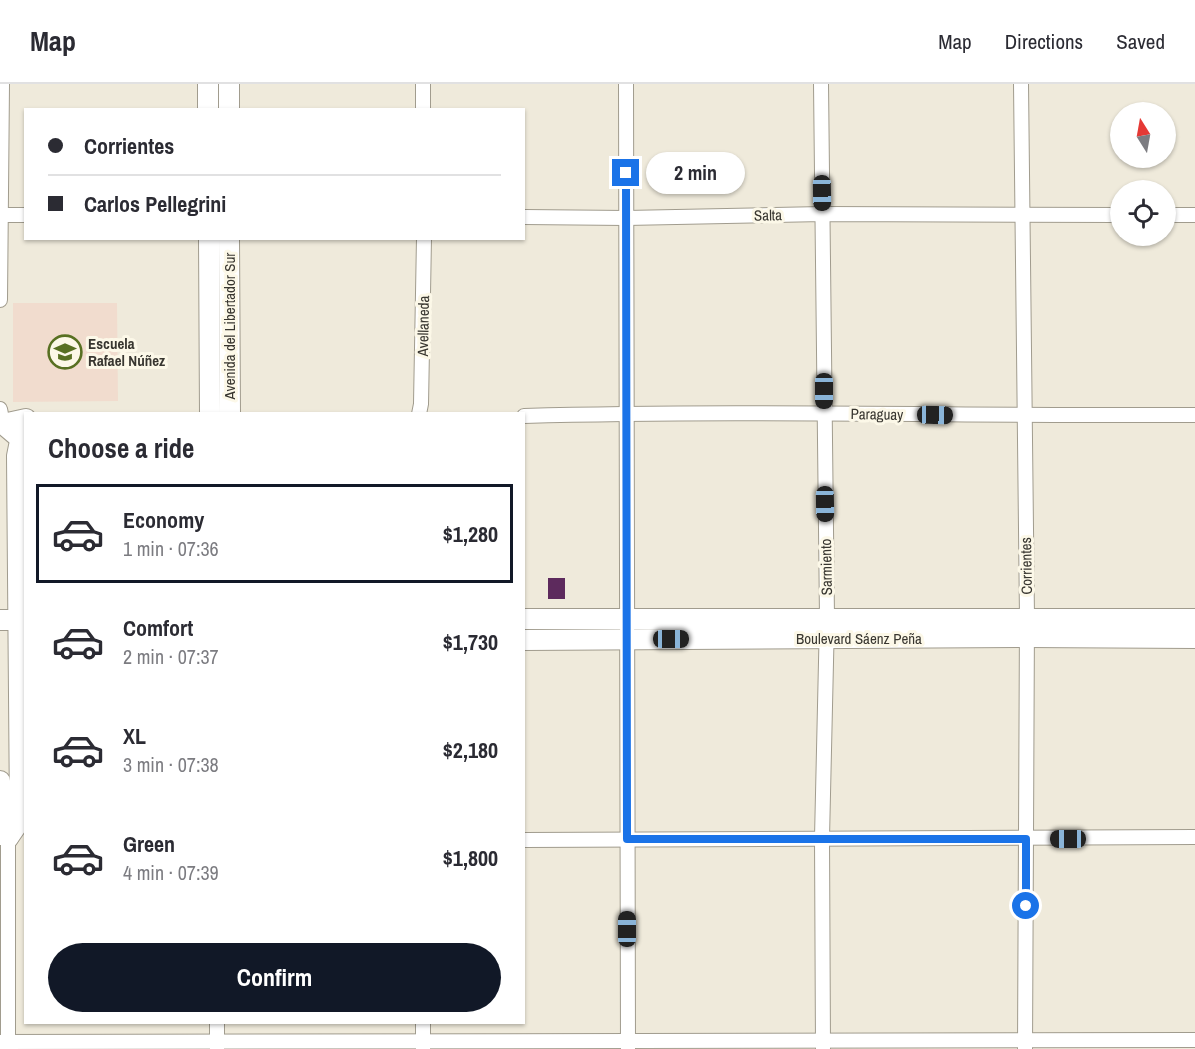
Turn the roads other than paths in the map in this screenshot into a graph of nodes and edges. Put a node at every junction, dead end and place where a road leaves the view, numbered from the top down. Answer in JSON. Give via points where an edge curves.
{"nodes":[{"id":1,"x":2,"y":84,"type":"edge"},
{"id":2,"x":208,"y":84,"type":"edge"},
{"id":3,"x":229,"y":84,"type":"edge"},
{"id":4,"x":423,"y":84,"type":"edge"},
{"id":5,"x":626,"y":84,"type":"edge"},
{"id":6,"x":821,"y":84,"type":"edge"},
{"id":7,"x":1021,"y":84,"type":"edge"},
{"id":8,"x":208,"y":108,"type":"edge"},
{"id":9,"x":229,"y":108,"type":"edge"},
{"id":10,"x":423,"y":108,"type":"edge"},
{"id":11,"x":822,"y":214,"type":"junction"},
{"id":12,"x":0,"y":215,"type":"edge"},
{"id":13,"x":24,"y":215,"type":"edge"},
{"id":14,"x":1023,"y":215,"type":"junction"},
{"id":15,"x":1110,"y":215,"type":"edge"},
{"id":16,"x":1176,"y":215,"type":"edge"},
{"id":17,"x":1195,"y":215,"type":"edge"},
{"id":18,"x":525,"y":217,"type":"edge"},
{"id":19,"x":626,"y":218,"type":"junction"},
{"id":20,"x":209,"y":240,"type":"edge"},
{"id":21,"x":229,"y":240,"type":"edge"},
{"id":22,"x":424,"y":240,"type":"edge"},
{"id":23,"x":0,"y":300,"type":"edge"},
{"id":24,"x":210,"y":412,"type":"edge"},
{"id":25,"x":230,"y":412,"type":"edge"},
{"id":26,"x":419,"y":412,"type":"edge"},
{"id":27,"x":626,"y":413,"type":"junction"},
{"id":28,"x":824,"y":413,"type":"junction"},
{"id":29,"x":525,"y":416,"type":"edge"},
{"id":30,"x":1024,"y":416,"type":"junction"},
{"id":31,"x":1195,"y":416,"type":"edge"},
{"id":32,"x":24,"y":419,"type":"edge"},
{"id":33,"x":1,"y":422,"type":"edge"},
{"id":34,"x":24,"y":441,"type":"edge"},
{"id":35,"x":827,"y":618,"type":"junction"},
{"id":36,"x":525,"y":619,"type":"edge"},
{"id":37,"x":627,"y":619,"type":"junction"},
{"id":38,"x":1195,"y":619,"type":"edge"},
{"id":39,"x":15,"y":620,"type":"edge"},
{"id":40,"x":1027,"y":628,"type":"junction"},
{"id":41,"x":827,"y":638,"type":"junction"},
{"id":42,"x":1195,"y":638,"type":"edge"},
{"id":43,"x":627,"y":639,"type":"junction"},
{"id":44,"x":525,"y":640,"type":"edge"},
{"id":45,"x":15,"y":643,"type":"edge"},
{"id":46,"x":0,"y":781,"type":"edge"},
{"id":47,"x":1195,"y":837,"type":"edge"},
{"id":48,"x":11,"y":838,"type":"edge"},
{"id":49,"x":822,"y":838,"type":"junction"},
{"id":50,"x":627,"y":839,"type":"junction"},
{"id":51,"x":1026,"y":839,"type":"junction"},
{"id":52,"x":525,"y":840,"type":"edge"},
{"id":53,"x":218,"y":1024,"type":"edge"},
{"id":54,"x":423,"y":1024,"type":"edge"},
{"id":55,"x":1195,"y":1040,"type":"edge"},
{"id":56,"x":5,"y":1045,"type":"edge"},
{"id":57,"x":423,"y":1045,"type":"edge"},
{"id":58,"x":628,"y":1045,"type":"edge"},
{"id":59,"x":823,"y":1045,"type":"edge"},
{"id":60,"x":1025,"y":1045,"type":"edge"},
{"id":61,"x":217,"y":1046,"type":"edge"}],
"edges":[{"from":1,"to":12,"type":"street"},
{"from":2,"to":8,"type":"main road"},
{"from":3,"to":9,"type":"main road"},
{"from":4,"to":10,"type":"street"},
{"from":5,"to":19,"type":"street"},
{"from":6,"to":11,"type":"street","name":"Sarmiento"},
{"from":7,"to":14,"type":"street","name":"Corrientes"},
{"from":11,"to":14,"type":"street","name":"Salta"},
{"from":11,"to":19,"type":"street","name":"Salta"},
{"from":11,"to":28,"type":"street","name":"Sarmiento"},
{"from":12,"to":13,"type":"street"},
{"from":12,"to":23,"type":"street"},
{"from":14,"to":15,"type":"street","name":"Salta"},
{"from":14,"to":30,"type":"street","name":"Corrientes"},
{"from":16,"to":17,"type":"street"},
{"from":18,"to":19,"type":"street","name":"Salta"},
{"from":19,"to":27,"type":"street"},
{"from":20,"to":24,"type":"main road","name":"Avenida del Libertador Sur"},
{"from":21,"to":25,"type":"main road","name":"Avenida del Libertador Sur"},
{"from":22,"to":26,"type":"street","name":"Avellaneda"},
{"from":27,"to":28,"type":"street","name":"Paraguay"},
{"from":27,"to":29,"type":"street","name":"Paraguay"},
{"from":27,"to":37,"type":"street"},
{"from":28,"to":30,"type":"street","name":"Paraguay"},
{"from":28,"to":35,"type":"street","name":"Sarmiento"},
{"from":30,"to":31,"type":"street","name":"Paraguay"},
{"from":30,"to":40,"type":"street","name":"Corrientes"},
{"from":32,"to":33,"type":"main road"},
{"from":33,"to":34,"type":"main road"},
{"from":34,"to":39,"type":"main road","via":[[17,456]]},
{"from":35,"to":37,"type":"main road","name":"Boulevard Sáenz Peña"},
{"from":35,"to":40,"type":"main road","name":"Boulevard Sáenz Peña"},
{"from":35,"to":41,"type":"street","name":"Sarmiento"},
{"from":36,"to":37,"type":"main road","name":"Boulevard Sáenz Peña"},
{"from":37,"to":43,"type":"street"},
{"from":38,"to":40,"type":"main road","name":"Boulevard Sáenz Peña"},
{"from":39,"to":45,"type":"main road"},
{"from":40,"to":41,"type":"main road","name":"Boulevard Sáenz Peña"},
{"from":40,"to":42,"type":"main road","name":"Boulevard Sáenz Peña"},
{"from":40,"to":51,"type":"street","name":"Corrientes"},
{"from":41,"to":43,"type":"main road","name":"Boulevard Sáenz Peña"},
{"from":41,"to":49,"type":"street","name":"Sarmiento"},
{"from":43,"to":44,"type":"main road","name":"Boulevard Sáenz Peña"},
{"from":43,"to":50,"type":"street"},
{"from":45,"to":48,"type":"main road","via":[[19,822]]},
{"from":46,"to":48,"type":"main road","via":[[1,821]]},
{"from":47,"to":51,"type":"street"},
{"from":48,"to":56,"type":"street"},
{"from":49,"to":50,"type":"street"},
{"from":49,"to":51,"type":"street"},
{"from":49,"to":59,"type":"street","name":"Sarmiento"},
{"from":50,"to":52,"type":"street"},
{"from":50,"to":58,"type":"street"},
{"from":51,"to":60,"type":"street","name":"Corrientes"},
{"from":53,"to":61,"type":"street"},
{"from":54,"to":57,"type":"street"},
{"from":55,"to":60,"type":"street"},
{"from":56,"to":61,"type":"street"},
{"from":57,"to":58,"type":"street"},
{"from":57,"to":61,"type":"street"},
{"from":58,"to":59,"type":"street"},
{"from":59,"to":60,"type":"street"}]}
